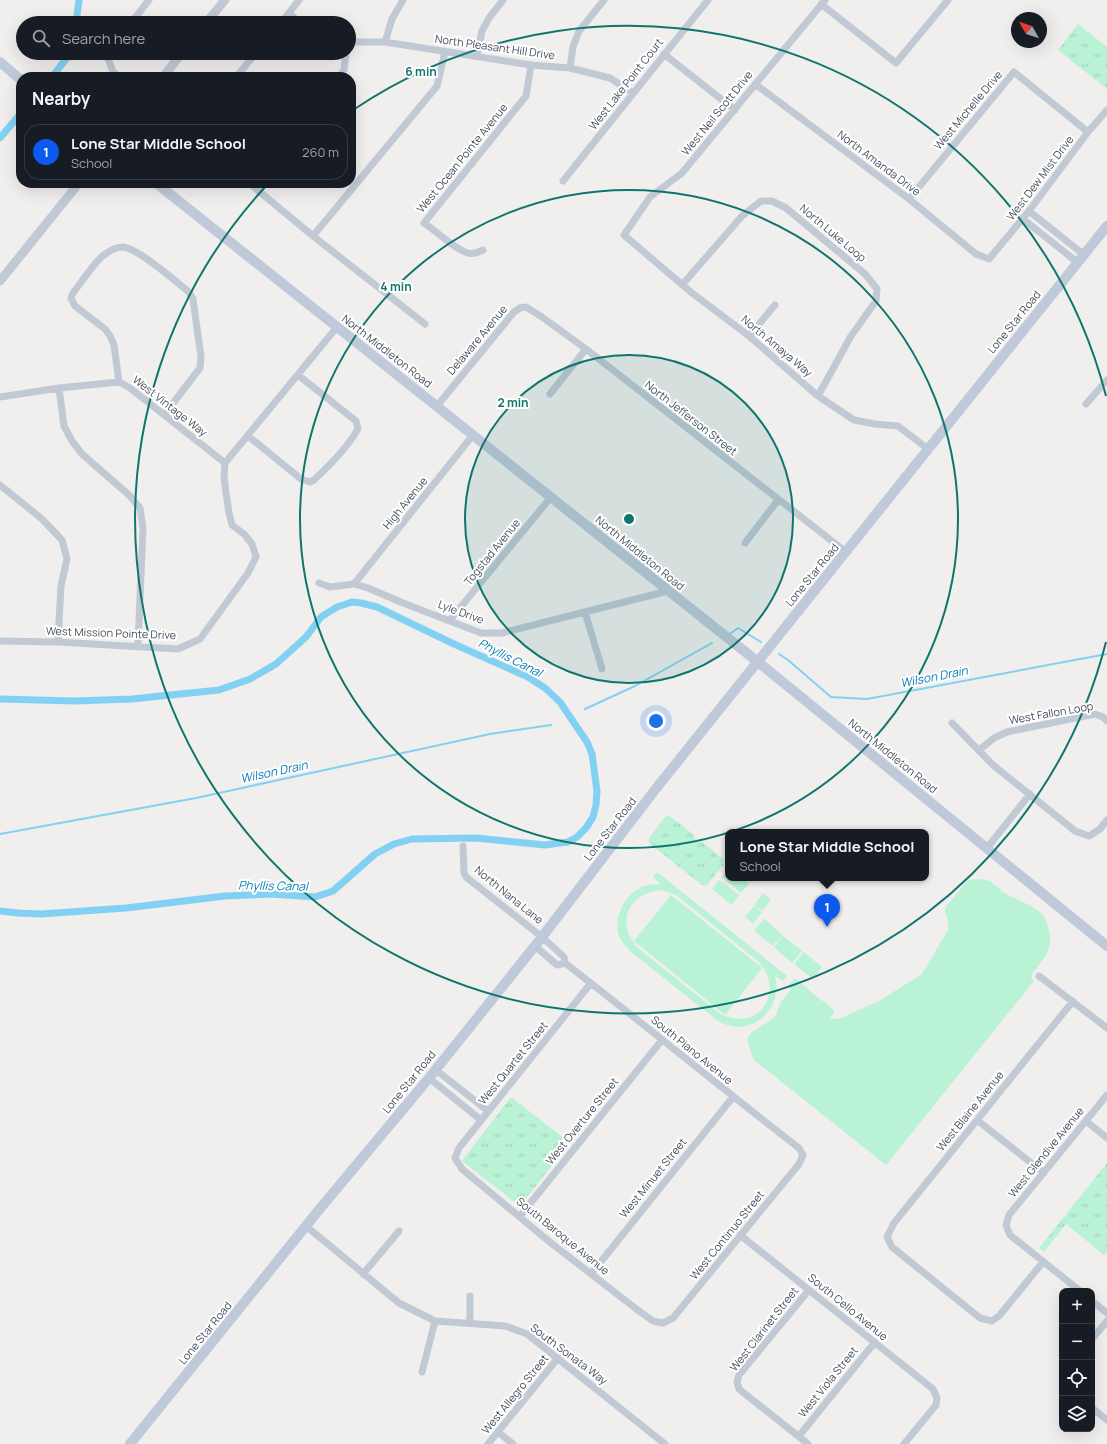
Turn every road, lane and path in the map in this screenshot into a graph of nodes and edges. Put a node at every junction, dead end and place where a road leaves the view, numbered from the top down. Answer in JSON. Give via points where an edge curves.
{"nodes":[{"id":1,"x":149,"y":0,"type":"edge"},
{"id":2,"x":224,"y":0,"type":"edge"},
{"id":3,"x":299,"y":0,"type":"edge"},
{"id":4,"x":403,"y":0,"type":"edge"},
{"id":5,"x":503,"y":0,"type":"edge"},
{"id":6,"x":604,"y":0,"type":"edge"},
{"id":7,"x":708,"y":0,"type":"edge"},
{"id":8,"x":948,"y":0,"type":"edge"},
{"id":9,"x":823,"y":2,"type":"edge"},
{"id":10,"x":288,"y":13,"type":"junction"},
{"id":11,"x":136,"y":16,"type":"edge"},
{"id":12,"x":211,"y":16,"type":"edge"},
{"id":13,"x":286,"y":16,"type":"edge"},
{"id":14,"x":292,"y":16,"type":"edge"},
{"id":15,"x":356,"y":42,"type":"edge"},
{"id":16,"x":385,"y":42,"type":"junction"},
{"id":17,"x":445,"y":52,"type":"junction"},
{"id":18,"x":664,"y":54,"type":"junction"},
{"id":19,"x":477,"y":56,"type":"junction"},
{"id":20,"x":109,"y":60,"type":"edge"},
{"id":21,"x":176,"y":60,"type":"edge"},
{"id":22,"x":250,"y":60,"type":"edge"},
{"id":23,"x":345,"y":60,"type":"edge"},
{"id":24,"x":0,"y":62,"type":"edge"},
{"id":25,"x":531,"y":65,"type":"junction"},
{"id":26,"x":570,"y":68,"type":"junction"},
{"id":27,"x":113,"y":72,"type":"edge"},
{"id":28,"x":167,"y":72,"type":"edge"},
{"id":29,"x":240,"y":72,"type":"edge"},
{"id":30,"x":343,"y":72,"type":"edge"},
{"id":31,"x":16,"y":76,"type":"edge"},
{"id":32,"x":755,"y":84,"type":"junction"},
{"id":33,"x":633,"y":93,"type":"junction"},
{"id":34,"x":735,"y":110,"type":"junction"},
{"id":35,"x":1107,"y":110,"type":"edge"},
{"id":36,"x":1088,"y":132,"type":"junction"},
{"id":37,"x":563,"y":182,"type":"dead end"},
{"id":38,"x":356,"y":184,"type":"edge"},
{"id":39,"x":75,"y":188,"type":"edge"},
{"id":40,"x":162,"y":188,"type":"edge"},
{"id":41,"x":255,"y":188,"type":"edge"},
{"id":42,"x":353,"y":188,"type":"edge"},
{"id":43,"x":909,"y":199,"type":"junction"},
{"id":44,"x":1029,"y":211,"type":"junction"},
{"id":45,"x":1023,"y":219,"type":"junction"},
{"id":46,"x":1107,"y":226,"type":"edge"},
{"id":47,"x":624,"y":235,"type":"joint"},
{"id":48,"x":313,"y":236,"type":"junction"},
{"id":49,"x":483,"y":250,"type":"dead end"},
{"id":50,"x":990,"y":258,"type":"joint"},
{"id":51,"x":1080,"y":258,"type":"junction"},
{"id":52,"x":0,"y":281,"type":"edge"},
{"id":53,"x":682,"y":284,"type":"junction"},
{"id":54,"x":774,"y":305,"type":"dead end"},
{"id":55,"x":520,"y":308,"type":"joint"},
{"id":56,"x":425,"y":324,"type":"dead end"},
{"id":57,"x":337,"y":327,"type":"junction"},
{"id":58,"x":749,"y":336,"type":"junction"},
{"id":59,"x":586,"y":349,"type":"junction"},
{"id":60,"x":298,"y":375,"type":"junction"},
{"id":61,"x":1107,"y":380,"type":"edge"},
{"id":62,"x":119,"y":382,"type":"junction"},
{"id":63,"x":59,"y":388,"type":"junction"},
{"id":64,"x":550,"y":394,"type":"dead end"},
{"id":65,"x":818,"y":396,"type":"junction"},
{"id":66,"x":0,"y":397,"type":"edge"},
{"id":67,"x":1086,"y":404,"type":"dead end"},
{"id":68,"x":437,"y":406,"type":"junction"},
{"id":69,"x":164,"y":415,"type":"junction"},
{"id":70,"x":473,"y":435,"type":"junction"},
{"id":71,"x":248,"y":436,"type":"junction"},
{"id":72,"x":928,"y":449,"type":"junction"},
{"id":73,"x":225,"y":463,"type":"junction"},
{"id":74,"x":0,"y":485,"type":"edge"},
{"id":75,"x":550,"y":497,"type":"junction"},
{"id":76,"x":778,"y":500,"type":"junction"},
{"id":77,"x":745,"y":543,"type":"dead end"},
{"id":78,"x":846,"y":552,"type":"junction"},
{"id":79,"x":319,"y":583,"type":"dead end"},
{"id":80,"x":354,"y":584,"type":"junction"},
{"id":81,"x":668,"y":591,"type":"junction"},
{"id":82,"x":585,"y":612,"type":"junction"},
{"id":83,"x":450,"y":620,"type":"junction"},
{"id":84,"x":0,"y":641,"type":"edge"},
{"id":85,"x":58,"y":642,"type":"junction"},
{"id":86,"x":138,"y":645,"type":"junction"},
{"id":87,"x":758,"y":662,"type":"junction"},
{"id":88,"x":602,"y":669,"type":"dead end"},
{"id":89,"x":1107,"y":721,"type":"edge"},
{"id":90,"x":952,"y":723,"type":"dead end"},
{"id":91,"x":979,"y":750,"type":"junction"},
{"id":92,"x":1030,"y":794,"type":"junction"},
{"id":93,"x":1107,"y":820,"type":"edge"},
{"id":94,"x":463,"y":846,"type":"dead end"},
{"id":95,"x":987,"y":848,"type":"junction"},
{"id":96,"x":542,"y":937,"type":"junction"},
{"id":97,"x":535,"y":946,"type":"junction"},
{"id":98,"x":1107,"y":946,"type":"edge"},
{"id":99,"x":565,"y":963,"type":"junction"},
{"id":100,"x":1039,"y":976,"type":"dead end"},
{"id":101,"x":591,"y":983,"type":"junction"},
{"id":102,"x":1073,"y":1001,"type":"junction"},
{"id":103,"x":1107,"y":1028,"type":"edge"},
{"id":104,"x":662,"y":1040,"type":"junction"},
{"id":105,"x":436,"y":1070,"type":"junction"},
{"id":106,"x":429,"y":1078,"type":"junction"},
{"id":107,"x":1107,"y":1095,"type":"edge"},
{"id":108,"x":733,"y":1097,"type":"junction"},
{"id":109,"x":488,"y":1112,"type":"junction"},
{"id":110,"x":481,"y":1120,"type":"junction"},
{"id":111,"x":977,"y":1120,"type":"junction"},
{"id":112,"x":1086,"y":1121,"type":"junction"},
{"id":113,"x":1107,"y":1138,"type":"edge"},
{"id":114,"x":803,"y":1155,"type":"joint"},
{"id":115,"x":455,"y":1158,"type":"joint"},
{"id":116,"x":1044,"y":1173,"type":"junction"},
{"id":117,"x":520,"y":1216,"type":"junction"},
{"id":118,"x":306,"y":1226,"type":"junction"},
{"id":119,"x":399,"y":1231,"type":"dead end"},
{"id":120,"x":740,"y":1235,"type":"junction"},
{"id":121,"x":1043,"y":1262,"type":"junction"},
{"id":122,"x":364,"y":1274,"type":"junction"},
{"id":123,"x":591,"y":1274,"type":"junction"},
{"id":124,"x":1076,"y":1288,"type":"edge"},
{"id":125,"x":809,"y":1290,"type":"junction"},
{"id":126,"x":470,"y":1296,"type":"dead end"},
{"id":127,"x":1095,"y":1303,"type":"edge"},
{"id":128,"x":1107,"y":1312,"type":"edge"},
{"id":129,"x":435,"y":1321,"type":"junction"},
{"id":130,"x":1107,"y":1321,"type":"edge"},
{"id":131,"x":470,"y":1323,"type":"junction"},
{"id":132,"x":663,"y":1323,"type":"joint"},
{"id":133,"x":1095,"y":1335,"type":"edge"},
{"id":134,"x":875,"y":1342,"type":"junction"},
{"id":135,"x":558,"y":1358,"type":"junction"},
{"id":136,"x":422,"y":1372,"type":"dead end"},
{"id":137,"x":1095,"y":1410,"type":"edge"},
{"id":138,"x":1107,"y":1420,"type":"edge"},
{"id":139,"x":498,"y":1432,"type":"junction"},
{"id":140,"x":799,"y":1436,"type":"junction"},
{"id":141,"x":130,"y":1444,"type":"edge"},
{"id":142,"x":488,"y":1444,"type":"edge"},
{"id":143,"x":513,"y":1444,"type":"edge"},
{"id":144,"x":665,"y":1444,"type":"edge"},
{"id":145,"x":808,"y":1444,"type":"edge"},
{"id":146,"x":904,"y":1444,"type":"edge"}],
"edges":[{"from":1,"to":11,"type":"street"},
{"from":2,"to":12,"type":"street"},
{"from":3,"to":10,"type":"street"},
{"from":4,"to":16,"type":"street","via":[[392,18]]},
{"from":5,"to":19,"type":"street","via":[[482,31]]},
{"from":6,"to":26,"type":"street","via":[[579,31],[573,47]]},
{"from":7,"to":18,"type":"street","name":"West Lake Point Court"},
{"from":8,"to":9,"type":"street","via":[[896,62]]},
{"from":9,"to":32,"type":"street","name":"West Neil Scott Drive"},
{"from":10,"to":13,"type":"street"},
{"from":10,"to":14,"type":"street"},
{"from":15,"to":16,"type":"street","name":"North Pleasant Hill Drive"},
{"from":16,"to":17,"type":"street","name":"North Pleasant Hill Drive"},
{"from":17,"to":19,"type":"street","name":"North Pleasant Hill Drive"},
{"from":17,"to":38,"type":"street","via":[[437,86]]},
{"from":18,"to":33,"type":"street","name":"West Lake Point Court"},
{"from":18,"to":34,"type":"street"},
{"from":19,"to":25,"type":"street","name":"North Pleasant Hill Drive"},
{"from":20,"to":27,"type":"street"},
{"from":21,"to":28,"type":"street"},
{"from":22,"to":29,"type":"street"},
{"from":23,"to":30,"type":"street"},
{"from":24,"to":31,"type":"main road"},
{"from":25,"to":26,"type":"street","name":"North Pleasant Hill Drive"},
{"from":25,"to":49,"type":"street","name":"West Ocean Pointe Avenue","via":[[526,96],[424,223],[460,250],[475,254]]},
{"from":26,"to":33,"type":"street","name":"North Pleasant Hill Drive","via":[[610,78]]},
{"from":32,"to":34,"type":"street","name":"West Neil Scott Drive"},
{"from":32,"to":43,"type":"street","name":"North Amanda Drive"},
{"from":33,"to":37,"type":"street","name":"West Lake Point Court"},
{"from":34,"to":47,"type":"street","name":"West Neil Scott Drive","via":[[682,173],[650,197]]},
{"from":35,"to":36,"type":"street","name":"West Dew Mist Drive"},
{"from":36,"to":43,"type":"street","name":"West Michelle Drive","via":[[1014,72]]},
{"from":36,"to":44,"type":"street","name":"West Dew Mist Drive"},
{"from":39,"to":52,"type":"street"},
{"from":40,"to":57,"type":"main road","name":"North Middleton Road"},
{"from":41,"to":48,"type":"street"},
{"from":42,"to":48,"type":"street"},
{"from":43,"to":50,"type":"street","name":"North Amanda Drive","via":[[976,254]]},
{"from":44,"to":45,"type":"street","name":"West Dew Mist Drive"},
{"from":44,"to":51,"type":"street"},
{"from":45,"to":50,"type":"street","name":"West Dew Mist Drive"},
{"from":45,"to":51,"type":"street"},
{"from":46,"to":51,"type":"main road","name":"Lone Star Road"},
{"from":47,"to":53,"type":"street","name":"North Amaya Way"},
{"from":48,"to":56,"type":"street"},
{"from":51,"to":72,"type":"main road","name":"Lone Star Road"},
{"from":53,"to":58,"type":"street","name":"North Amaya Way"},
{"from":53,"to":65,"type":"street","name":"North Luke Loop","via":[[742,216],[761,201],[772,201],[786,208],[865,274],[877,289],[876,301],[851,336]]},
{"from":54,"to":58,"type":"street"},
{"from":55,"to":59,"type":"street","name":"North Jefferson Street","via":[[526,307]]},
{"from":55,"to":68,"type":"street","name":"Delaware Avenue"},
{"from":57,"to":60,"type":"street"},
{"from":57,"to":68,"type":"main road","name":"North Middleton Road"},
{"from":58,"to":65,"type":"street","name":"North Amaya Way"},
{"from":59,"to":64,"type":"street"},
{"from":59,"to":76,"type":"street","name":"North Jefferson Street"},
{"from":60,"to":71,"type":"street"},
{"from":60,"to":71,"type":"street","via":[[356,421],[358,429],[350,443],[310,482],[301,479]]},
{"from":61,"to":67,"type":"street"},
{"from":62,"to":63,"type":"street","name":"West Vintage Way"},
{"from":62,"to":69,"type":"street","name":"West Vintage Way"},
{"from":62,"to":69,"type":"street","via":[[114,345],[110,336],[105,328],[75,306],[71,298],[103,255],[114,248],[122,247],[131,248],[140,254],[189,292],[193,299],[201,357],[200,368]]},
{"from":63,"to":66,"type":"street","name":"West Vintage Way"},
{"from":63,"to":86,"type":"street","via":[[64,426],[72,441],[82,454],[129,494],[140,508],[143,528]]},
{"from":65,"to":72,"type":"street","name":"North Amaya Way","via":[[854,420],[898,426]]},
{"from":68,"to":70,"type":"main road","name":"North Middleton Road"},
{"from":69,"to":73,"type":"street","name":"West Vintage Way"},
{"from":70,"to":75,"type":"main road","name":"North Middleton Road"},
{"from":70,"to":80,"type":"street","name":"High Avenue"},
{"from":71,"to":73,"type":"street"},
{"from":72,"to":78,"type":"main road","name":"Lone Star Road"},
{"from":73,"to":86,"type":"street","name":"West Mission Pointe Drive","via":[[224,476],[232,525],[252,544],[256,557],[248,573],[200,639],[178,648]]},
{"from":74,"to":85,"type":"street","via":[[62,540],[67,559],[61,586]]},
{"from":75,"to":81,"type":"main road","name":"North Middleton Road"},
{"from":75,"to":83,"type":"street","name":"Togstad Avenue"},
{"from":76,"to":77,"type":"street"},
{"from":76,"to":78,"type":"street","name":"North Jefferson Street"},
{"from":78,"to":87,"type":"main road","name":"Lone Star Road"},
{"from":79,"to":80,"type":"street","name":"Lyle Drive","via":[[330,587]]},
{"from":80,"to":83,"type":"street","name":"Lyle Drive"},
{"from":81,"to":82,"type":"street","name":"Lyle Drive"},
{"from":81,"to":87,"type":"main road","name":"North Middleton Road"},
{"from":82,"to":83,"type":"street","name":"Lyle Drive","via":[[502,633],[482,633]]},
{"from":82,"to":88,"type":"street"},
{"from":84,"to":85,"type":"street","name":"West Mission Pointe Drive"},
{"from":85,"to":86,"type":"street","name":"West Mission Pointe Drive"},
{"from":87,"to":95,"type":"main road","name":"North Middleton Road"},
{"from":87,"to":96,"type":"main road","name":"Lone Star Road","via":[[658,786]]},
{"from":89,"to":91,"type":"street","name":"West Fallon Loop","via":[[1103,716],[1095,714],[1007,732]]},
{"from":90,"to":91,"type":"street"},
{"from":91,"to":92,"type":"street","via":[[993,765]]},
{"from":92,"to":93,"type":"street","via":[[1075,831],[1089,836],[1100,829]]},
{"from":92,"to":95,"type":"street"},
{"from":94,"to":96,"type":"street","name":"North Nana Lane","via":[[466,877]]},
{"from":95,"to":98,"type":"main road","name":"North Middleton Road"},
{"from":96,"to":97,"type":"main road","name":"Lone Star Road"},
{"from":96,"to":99,"type":"street","name":"South Piano Avenue","via":[[564,957]]},
{"from":97,"to":99,"type":"street","name":"South Piano Avenue","via":[[557,965]]},
{"from":97,"to":105,"type":"main road","name":"Lone Star Road"},
{"from":99,"to":101,"type":"street","name":"South Piano Avenue"},
{"from":100,"to":102,"type":"street"},
{"from":101,"to":104,"type":"street","name":"South Piano Avenue"},
{"from":101,"to":109,"type":"street","name":"West Quartet Street"},
{"from":102,"to":103,"type":"street"},
{"from":102,"to":111,"type":"street","name":"West Blaine Avenue"},
{"from":104,"to":108,"type":"street","name":"South Piano Avenue"},
{"from":104,"to":117,"type":"street","name":"West Overture Street"},
{"from":105,"to":106,"type":"main road","name":"Lone Star Road"},
{"from":105,"to":109,"type":"street"},
{"from":106,"to":110,"type":"street"},
{"from":106,"to":118,"type":"main road","name":"Lone Star Road"},
{"from":107,"to":112,"type":"street","name":"West Glendive Avenue"},
{"from":108,"to":114,"type":"street","name":"South Piano Avenue","via":[[799,1148]]},
{"from":108,"to":123,"type":"street","name":"West Minuet Street"},
{"from":109,"to":110,"type":"street","name":"West Quartet Street"},
{"from":110,"to":115,"type":"street","name":"West Quartet Street","via":[[459,1148]]},
{"from":111,"to":116,"type":"street"},
{"from":111,"to":121,"type":"street","name":"West Blaine Avenue","via":[[894,1223],[887,1237],[892,1247],[980,1318],[992,1321],[999,1316]]},
{"from":112,"to":113,"type":"street"},
{"from":112,"to":116,"type":"street","name":"West Glendive Avenue"},
{"from":114,"to":120,"type":"street","name":"West Continuo Street","via":[[799,1164]]},
{"from":115,"to":117,"type":"street","name":"South Baroque Avenue","via":[[462,1169]]},
{"from":116,"to":121,"type":"street","name":"West Glendive Avenue","via":[[1009,1215],[1006,1225],[1010,1235]]},
{"from":117,"to":123,"type":"street","name":"South Baroque Avenue"},
{"from":118,"to":122,"type":"street","name":"South Sonata Way"},
{"from":118,"to":141,"type":"main road","name":"Lone Star Road"},
{"from":119,"to":122,"type":"street"},
{"from":120,"to":125,"type":"street","name":"South Cello Avenue"},
{"from":120,"to":132,"type":"street","name":"West Continuo Street","via":[[673,1318]]},
{"from":121,"to":124,"type":"street"},
{"from":122,"to":129,"type":"street","name":"South Sonata Way","via":[[399,1303]]},
{"from":123,"to":132,"type":"street","name":"South Baroque Avenue","via":[[653,1322]]},
{"from":125,"to":134,"type":"street","name":"South Cello Avenue"},
{"from":125,"to":140,"type":"street","name":"West Clarinet Street","via":[[739,1376],[737,1382],[739,1389]]},
{"from":126,"to":131,"type":"street"},
{"from":127,"to":128,"type":"street"},
{"from":129,"to":131,"type":"street","name":"South Sonata Way"},
{"from":129,"to":136,"type":"street"},
{"from":130,"to":133,"type":"street"},
{"from":131,"to":135,"type":"street","name":"South Sonata Way","via":[[505,1326],[527,1334]]},
{"from":134,"to":140,"type":"street","name":"West Viola Street"},
{"from":134,"to":146,"type":"street","name":"South Cello Avenue","via":[[933,1389],[937,1398],[936,1405]]},
{"from":135,"to":139,"type":"street","name":"West Allegro Street"},
{"from":135,"to":144,"type":"street","name":"South Sonata Way"},
{"from":137,"to":138,"type":"street"},
{"from":139,"to":142,"type":"street","name":"West Allegro Street"},
{"from":139,"to":143,"type":"street"},
{"from":140,"to":145,"type":"street"}]}
